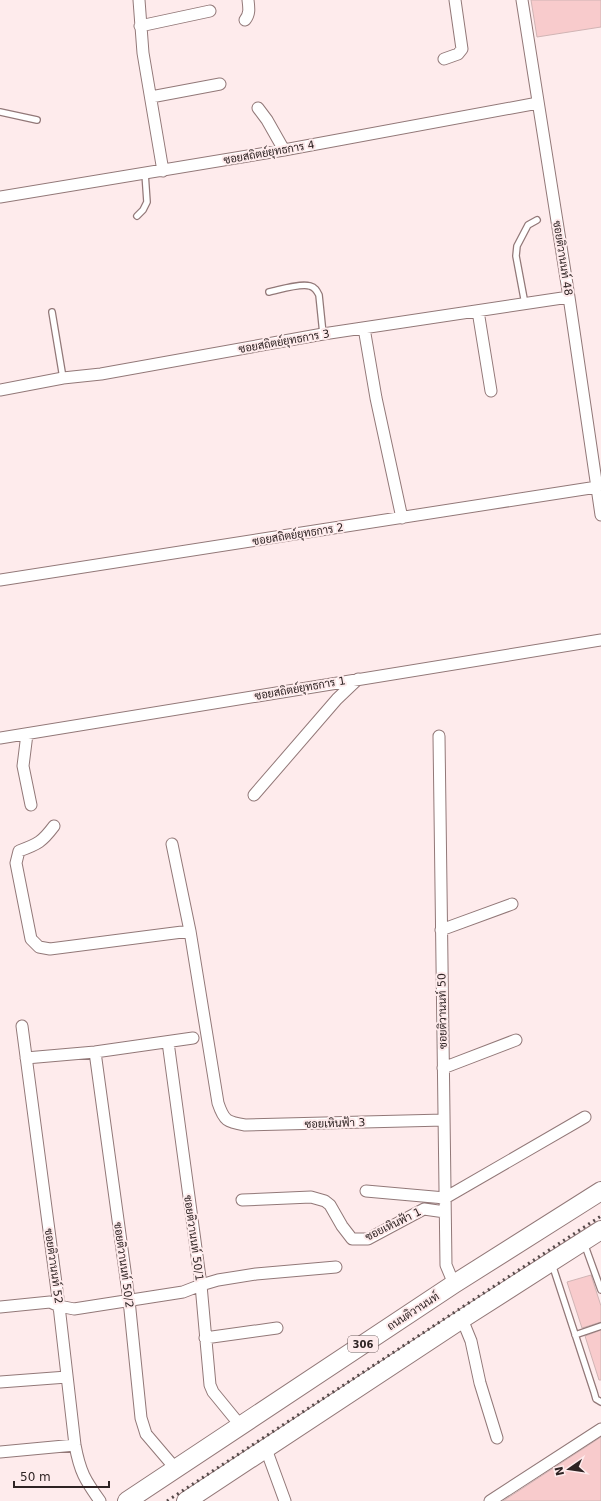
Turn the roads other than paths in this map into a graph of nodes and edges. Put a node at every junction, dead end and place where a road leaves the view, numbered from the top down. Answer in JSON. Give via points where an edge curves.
{"nodes":[{"id":1,"x":139,"y":0,"type":"edge"},
{"id":2,"x":248,"y":0,"type":"edge"},
{"id":3,"x":455,"y":0,"type":"edge"},
{"id":4,"x":522,"y":0,"type":"edge"},
{"id":5,"x":210,"y":11,"type":"dead end"},
{"id":6,"x":245,"y":20,"type":"dead end"},
{"id":7,"x":140,"y":26,"type":"junction"},
{"id":8,"x":444,"y":59,"type":"dead end"},
{"id":9,"x":220,"y":84,"type":"dead end"},
{"id":10,"x":151,"y":97,"type":"junction"},
{"id":11,"x":538,"y":103,"type":"junction"},
{"id":12,"x":258,"y":108,"type":"dead end"},
{"id":13,"x":0,"y":112,"type":"edge"},
{"id":14,"x":37,"y":120,"type":"dead end"},
{"id":15,"x":284,"y":150,"type":"junction"},
{"id":16,"x":163,"y":171,"type":"junction"},
{"id":17,"x":145,"y":173,"type":"junction"},
{"id":18,"x":0,"y":197,"type":"edge"},
{"id":19,"x":137,"y":216,"type":"dead end"},
{"id":20,"x":537,"y":220,"type":"dead end"},
{"id":21,"x":268,"y":292,"type":"dead end"},
{"id":22,"x":569,"y":297,"type":"junction"},
{"id":23,"x":525,"y":304,"type":"junction"},
{"id":24,"x":478,"y":311,"type":"junction"},
{"id":25,"x":52,"y":312,"type":"dead end"},
{"id":26,"x":364,"y":328,"type":"junction"},
{"id":27,"x":323,"y":334,"type":"junction"},
{"id":28,"x":63,"y":378,"type":"junction"},
{"id":29,"x":0,"y":390,"type":"edge"},
{"id":30,"x":492,"y":391,"type":"dead end"},
{"id":31,"x":597,"y":487,"type":"junction"},
{"id":32,"x":601,"y":516,"type":"edge"},
{"id":33,"x":402,"y":518,"type":"junction"},
{"id":34,"x":0,"y":580,"type":"edge"},
{"id":35,"x":601,"y":640,"type":"edge"},
{"id":36,"x":358,"y":679,"type":"junction"},
{"id":37,"x":27,"y":734,"type":"junction"},
{"id":38,"x":438,"y":736,"type":"dead end"},
{"id":39,"x":0,"y":738,"type":"edge"},
{"id":40,"x":254,"y":795,"type":"dead end"},
{"id":41,"x":31,"y":805,"type":"dead end"},
{"id":42,"x":54,"y":826,"type":"dead end"},
{"id":43,"x":172,"y":844,"type":"dead end"},
{"id":44,"x":512,"y":904,"type":"dead end"},
{"id":45,"x":441,"y":930,"type":"junction"},
{"id":46,"x":190,"y":931,"type":"junction"},
{"id":47,"x":22,"y":1026,"type":"dead end"},
{"id":48,"x":193,"y":1038,"type":"dead end"},
{"id":49,"x":516,"y":1040,"type":"dead end"},
{"id":50,"x":168,"y":1042,"type":"junction"},
{"id":51,"x":95,"y":1052,"type":"junction"},
{"id":52,"x":26,"y":1058,"type":"junction"},
{"id":53,"x":443,"y":1068,"type":"junction"},
{"id":54,"x":585,"y":1117,"type":"dead end"},
{"id":55,"x":444,"y":1120,"type":"junction"},
{"id":56,"x":366,"y":1191,"type":"dead end"},
{"id":57,"x":601,"y":1191,"type":"edge"},
{"id":58,"x":445,"y":1198,"type":"junction"},
{"id":59,"x":242,"y":1200,"type":"dead end"},
{"id":60,"x":445,"y":1212,"type":"junction"},
{"id":61,"x":601,"y":1230,"type":"edge"},
{"id":62,"x":584,"y":1241,"type":"junction"},
{"id":63,"x":552,"y":1263,"type":"junction"},
{"id":64,"x":336,"y":1267,"type":"dead end"},
{"id":65,"x":200,"y":1284,"type":"junction"},
{"id":66,"x":454,"y":1284,"type":"junction"},
{"id":67,"x":601,"y":1290,"type":"edge"},
{"id":68,"x":129,"y":1300,"type":"junction"},
{"id":69,"x":59,"y":1306,"type":"junction"},
{"id":70,"x":0,"y":1307,"type":"edge"},
{"id":71,"x":462,"y":1319,"type":"junction"},
{"id":72,"x":601,"y":1326,"type":"edge"},
{"id":73,"x":277,"y":1328,"type":"dead end"},
{"id":74,"x":575,"y":1334,"type":"junction"},
{"id":75,"x":205,"y":1338,"type":"junction"},
{"id":76,"x":67,"y":1378,"type":"junction"},
{"id":77,"x":0,"y":1382,"type":"edge"},
{"id":78,"x":601,"y":1402,"type":"edge"},
{"id":79,"x":240,"y":1425,"type":"junction"},
{"id":80,"x":601,"y":1429,"type":"edge"},
{"id":81,"x":497,"y":1438,"type":"dead end"},
{"id":82,"x":76,"y":1446,"type":"junction"},
{"id":83,"x":266,"y":1449,"type":"junction"},
{"id":84,"x":0,"y":1452,"type":"edge"},
{"id":85,"x":175,"y":1468,"type":"junction"},
{"id":86,"x":193,"y":1499,"type":"edge"},
{"id":87,"x":100,"y":1501,"type":"edge"},
{"id":88,"x":127,"y":1501,"type":"edge"},
{"id":89,"x":285,"y":1501,"type":"edge"},
{"id":90,"x":490,"y":1501,"type":"edge"}],
"edges":[{"from":1,"to":7,"type":"street"},
{"from":2,"to":6,"type":"street","via":[[249,10]]},
{"from":3,"to":8,"type":"street","via":[[462,50]]},
{"from":4,"to":11,"type":"street","name":"ซอยติวานนท์ 48"},
{"from":5,"to":7,"type":"street"},
{"from":7,"to":10,"type":"street"},
{"from":9,"to":10,"type":"street"},
{"from":10,"to":16,"type":"street"},
{"from":11,"to":15,"type":"street","name":"ซอยสถิตย์ยุทธการ 4"},
{"from":11,"to":22,"type":"street","name":"ซอยติวานนท์ 48"},
{"from":12,"to":15,"type":"street","via":[[268,120]]},
{"from":13,"to":14,"type":"lane"},
{"from":15,"to":16,"type":"street","name":"ซอยสถิตย์ยุทธการ 4"},
{"from":16,"to":17,"type":"street","name":"ซอยสถิตย์ยุทธการ 4"},
{"from":17,"to":18,"type":"street","name":"ซอยสถิตย์ยุทธการ 4"},
{"from":17,"to":19,"type":"lane","via":[[147,202]]},
{"from":20,"to":23,"type":"lane","via":[[528,225],[517,246],[516,256]]},
{"from":21,"to":27,"type":"lane","via":[[304,285],[312,286],[319,295]]},
{"from":22,"to":23,"type":"street","name":"ซอยสถิตย์ยุทธการ 3"},
{"from":22,"to":31,"type":"street","name":"ซอยติวานนท์ 48"},
{"from":23,"to":24,"type":"street","name":"ซอยสถิตย์ยุทธการ 3"},
{"from":24,"to":26,"type":"street","name":"ซอยสถิตย์ยุทธการ 3"},
{"from":24,"to":30,"type":"street"},
{"from":25,"to":28,"type":"lane"},
{"from":26,"to":27,"type":"street","name":"ซอยสถิตย์ยุทธการ 3"},
{"from":26,"to":33,"type":"street"},
{"from":27,"to":28,"type":"street","name":"ซอยสถิตย์ยุทธการ 3"},
{"from":28,"to":29,"type":"street","name":"ซอยสถิตย์ยุทธการ 3"},
{"from":31,"to":32,"type":"street","name":"ซอยติวานนท์ 48"},
{"from":31,"to":33,"type":"street","name":"ซอยสถิตย์ยุทธการ 2"},
{"from":33,"to":34,"type":"street","name":"ซอยสถิตย์ยุทธการ 2"},
{"from":35,"to":36,"type":"street","name":"ซอยสถิตย์ยุทธการ 1"},
{"from":36,"to":37,"type":"street","name":"ซอยสถิตย์ยุทธการ 1"},
{"from":36,"to":40,"type":"street","via":[[337,699]]},
{"from":37,"to":39,"type":"street","name":"ซอยสถิตย์ยุทธการ 1"},
{"from":37,"to":41,"type":"street","via":[[23,766]]},
{"from":38,"to":45,"type":"street","name":"ซอยติวานนท์ 50"},
{"from":42,"to":46,"type":"street","via":[[44,839],[20,851],[16,863],[31,939],[39,947],[50,949]]},
{"from":43,"to":46,"type":"street"},
{"from":44,"to":45,"type":"street"},
{"from":45,"to":53,"type":"street","name":"ซอยติวานนท์ 50"},
{"from":46,"to":55,"type":"street","name":"ซอยเหินฟ้า 3","via":[[218,1103],[226,1120],[245,1125]]},
{"from":47,"to":52,"type":"street","name":"ซอยติวานนท์ 52"},
{"from":48,"to":50,"type":"street"},
{"from":49,"to":53,"type":"street"},
{"from":50,"to":51,"type":"street"},
{"from":50,"to":65,"type":"street","name":"ซอยติวานนท์ 50/1"},
{"from":51,"to":52,"type":"street"},
{"from":51,"to":68,"type":"street","name":"ซอยติวานนท์ 50/2"},
{"from":52,"to":69,"type":"street","name":"ซอยติวานนท์ 52"},
{"from":53,"to":55,"type":"street","name":"ซอยติวานนท์ 50"},
{"from":54,"to":58,"type":"street"},
{"from":55,"to":58,"type":"street","name":"ซอยติวานนท์ 50"},
{"from":56,"to":58,"type":"street"},
{"from":57,"to":66,"type":"main road","name":"ถนนติวานนท์","number":"306"},
{"from":58,"to":60,"type":"street","name":"ซอยติวานนท์ 50"},
{"from":59,"to":60,"type":"street","name":"ซอยเหินฟ้า 1","via":[[311,1197],[325,1200],[352,1240],[368,1239],[424,1208]]},
{"from":60,"to":66,"type":"street","name":"ซอยติวานนท์ 50","via":[[446,1265]]},
{"from":61,"to":62,"type":"main road"},
{"from":62,"to":63,"type":"main road"},
{"from":62,"to":67,"type":"lane"},
{"from":63,"to":71,"type":"main road"},
{"from":63,"to":74,"type":"lane"},
{"from":64,"to":65,"type":"street","via":[[256,1274]]},
{"from":65,"to":68,"type":"street","via":[[183,1292]]},
{"from":65,"to":75,"type":"street","name":"ซอยติวานนท์ 50/1"},
{"from":66,"to":79,"type":"main road","name":"ถนนติวานนท์","number":"306"},
{"from":68,"to":69,"type":"street","via":[[74,1309]]},
{"from":68,"to":85,"type":"street","name":"ซอยติวานนท์ 50/2","via":[[141,1418],[146,1434]]},
{"from":69,"to":70,"type":"street","via":[[50,1302]]},
{"from":69,"to":76,"type":"street","name":"ซอยติวานนท์ 52"},
{"from":71,"to":81,"type":"street","via":[[471,1341],[480,1383]]},
{"from":71,"to":83,"type":"main road"},
{"from":72,"to":74,"type":"lane"},
{"from":73,"to":75,"type":"street"},
{"from":74,"to":78,"type":"lane","via":[[596,1399]]},
{"from":75,"to":79,"type":"street","name":"ซอยติวานนท์ 50/1","via":[[210,1385]]},
{"from":76,"to":77,"type":"street"},
{"from":76,"to":82,"type":"street","name":"ซอยติวานนท์ 52"},
{"from":79,"to":85,"type":"main road","name":"ถนนติวานนท์","number":"306"},
{"from":80,"to":90,"type":"street"},
{"from":82,"to":84,"type":"street"},
{"from":82,"to":87,"type":"street","name":"ซอยติวานนท์ 52","via":[[85,1480]]},
{"from":83,"to":86,"type":"main road"},
{"from":83,"to":89,"type":"street"},
{"from":85,"to":88,"type":"main road","name":"ถนนติวานนท์","number":"306"}]}
